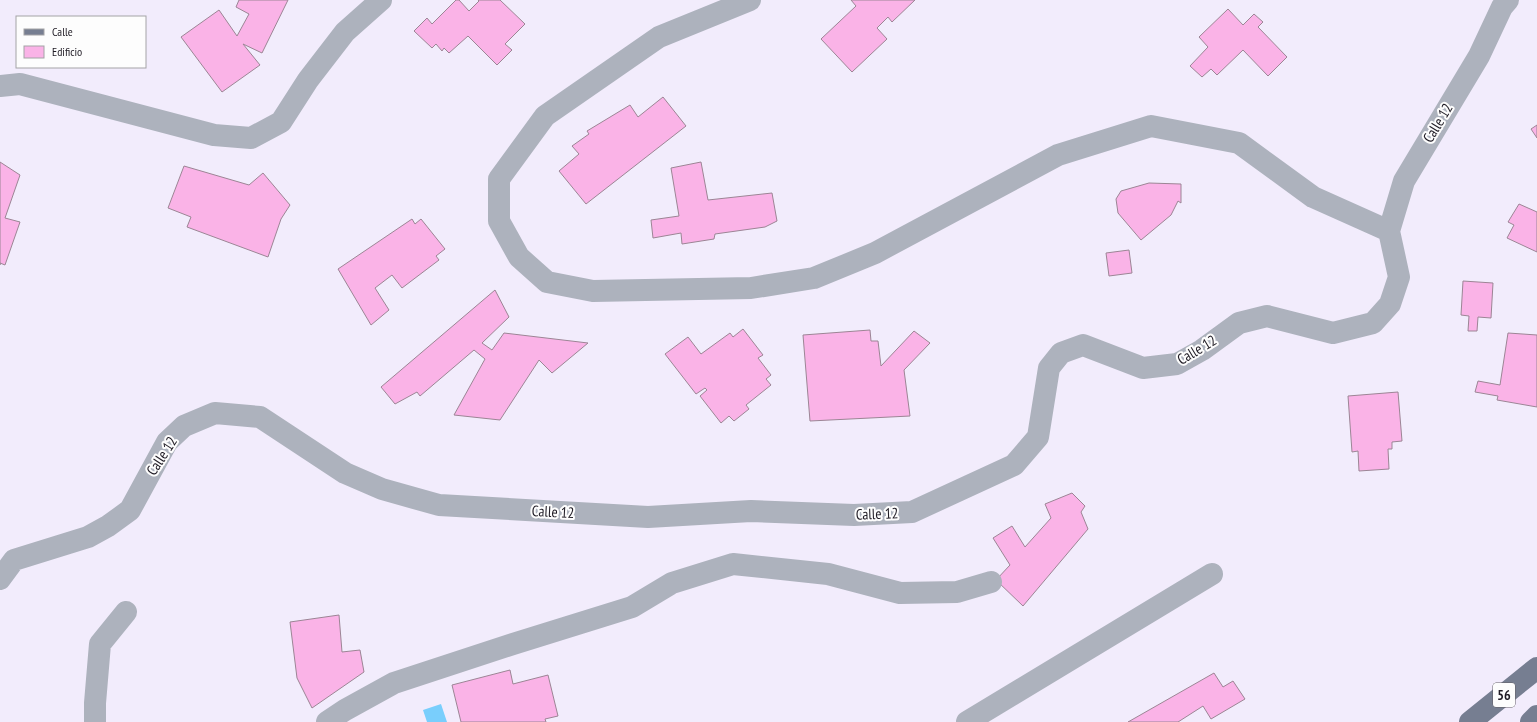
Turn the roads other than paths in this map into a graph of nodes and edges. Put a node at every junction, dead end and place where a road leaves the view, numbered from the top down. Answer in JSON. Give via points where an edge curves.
{"nodes":[{"id":1,"x":382,"y":0,"type":"edge"},
{"id":2,"x":750,"y":0,"type":"edge"},
{"id":3,"x":1508,"y":0,"type":"edge"},
{"id":4,"x":0,"y":86,"type":"edge"},
{"id":5,"x":1390,"y":231,"type":"junction"},
{"id":6,"x":1212,"y":574,"type":"dead end"},
{"id":7,"x":0,"y":579,"type":"edge"},
{"id":8,"x":991,"y":582,"type":"dead end"},
{"id":9,"x":126,"y":612,"type":"dead end"},
{"id":10,"x":1537,"y":668,"type":"edge"},
{"id":11,"x":1537,"y":716,"type":"edge"},
{"id":12,"x":95,"y":722,"type":"edge"},
{"id":13,"x":327,"y":722,"type":"edge"},
{"id":14,"x":967,"y":722,"type":"edge"},
{"id":15,"x":1470,"y":722,"type":"edge"},
{"id":16,"x":1531,"y":722,"type":"edge"}],
"edges":[{"from":1,"to":4,"type":"street","via":[[345,32],[308,80],[281,122],[251,138],[214,135],[20,84]]},
{"from":2,"to":5,"type":"street","via":[[659,37],[545,116],[499,179],[499,221],[519,257],[547,282],[601,291],[751,288],[814,278],[875,253],[1058,155],[1151,126],[1239,143],[1313,197]]},
{"from":3,"to":5,"type":"street","name":"Calle 12","via":[[1502,7],[1479,56],[1404,181]]},
{"from":5,"to":7,"type":"street","name":"Calle 12","via":[[1399,278],[1390,304],[1373,323],[1332,333],[1267,316],[1239,323],[1202,350],[1177,364],[1143,368],[1083,345],[1061,353],[1049,368],[1038,436],[1014,465],[912,512],[854,515],[751,511],[648,517],[439,505],[382,489],[345,473],[260,417],[215,413],[184,426],[167,442],[130,510],[88,537],[14,560]]},
{"from":6,"to":14,"type":"street"},
{"from":8,"to":13,"type":"street","via":[[957,592],[900,593],[828,574],[733,564],[672,584],[632,607],[394,683]]},
{"from":9,"to":12,"type":"street","via":[[100,644]]},
{"from":10,"to":15,"type":"main road","number":"56"},
{"from":11,"to":16,"type":"main road","number":"56"}]}
